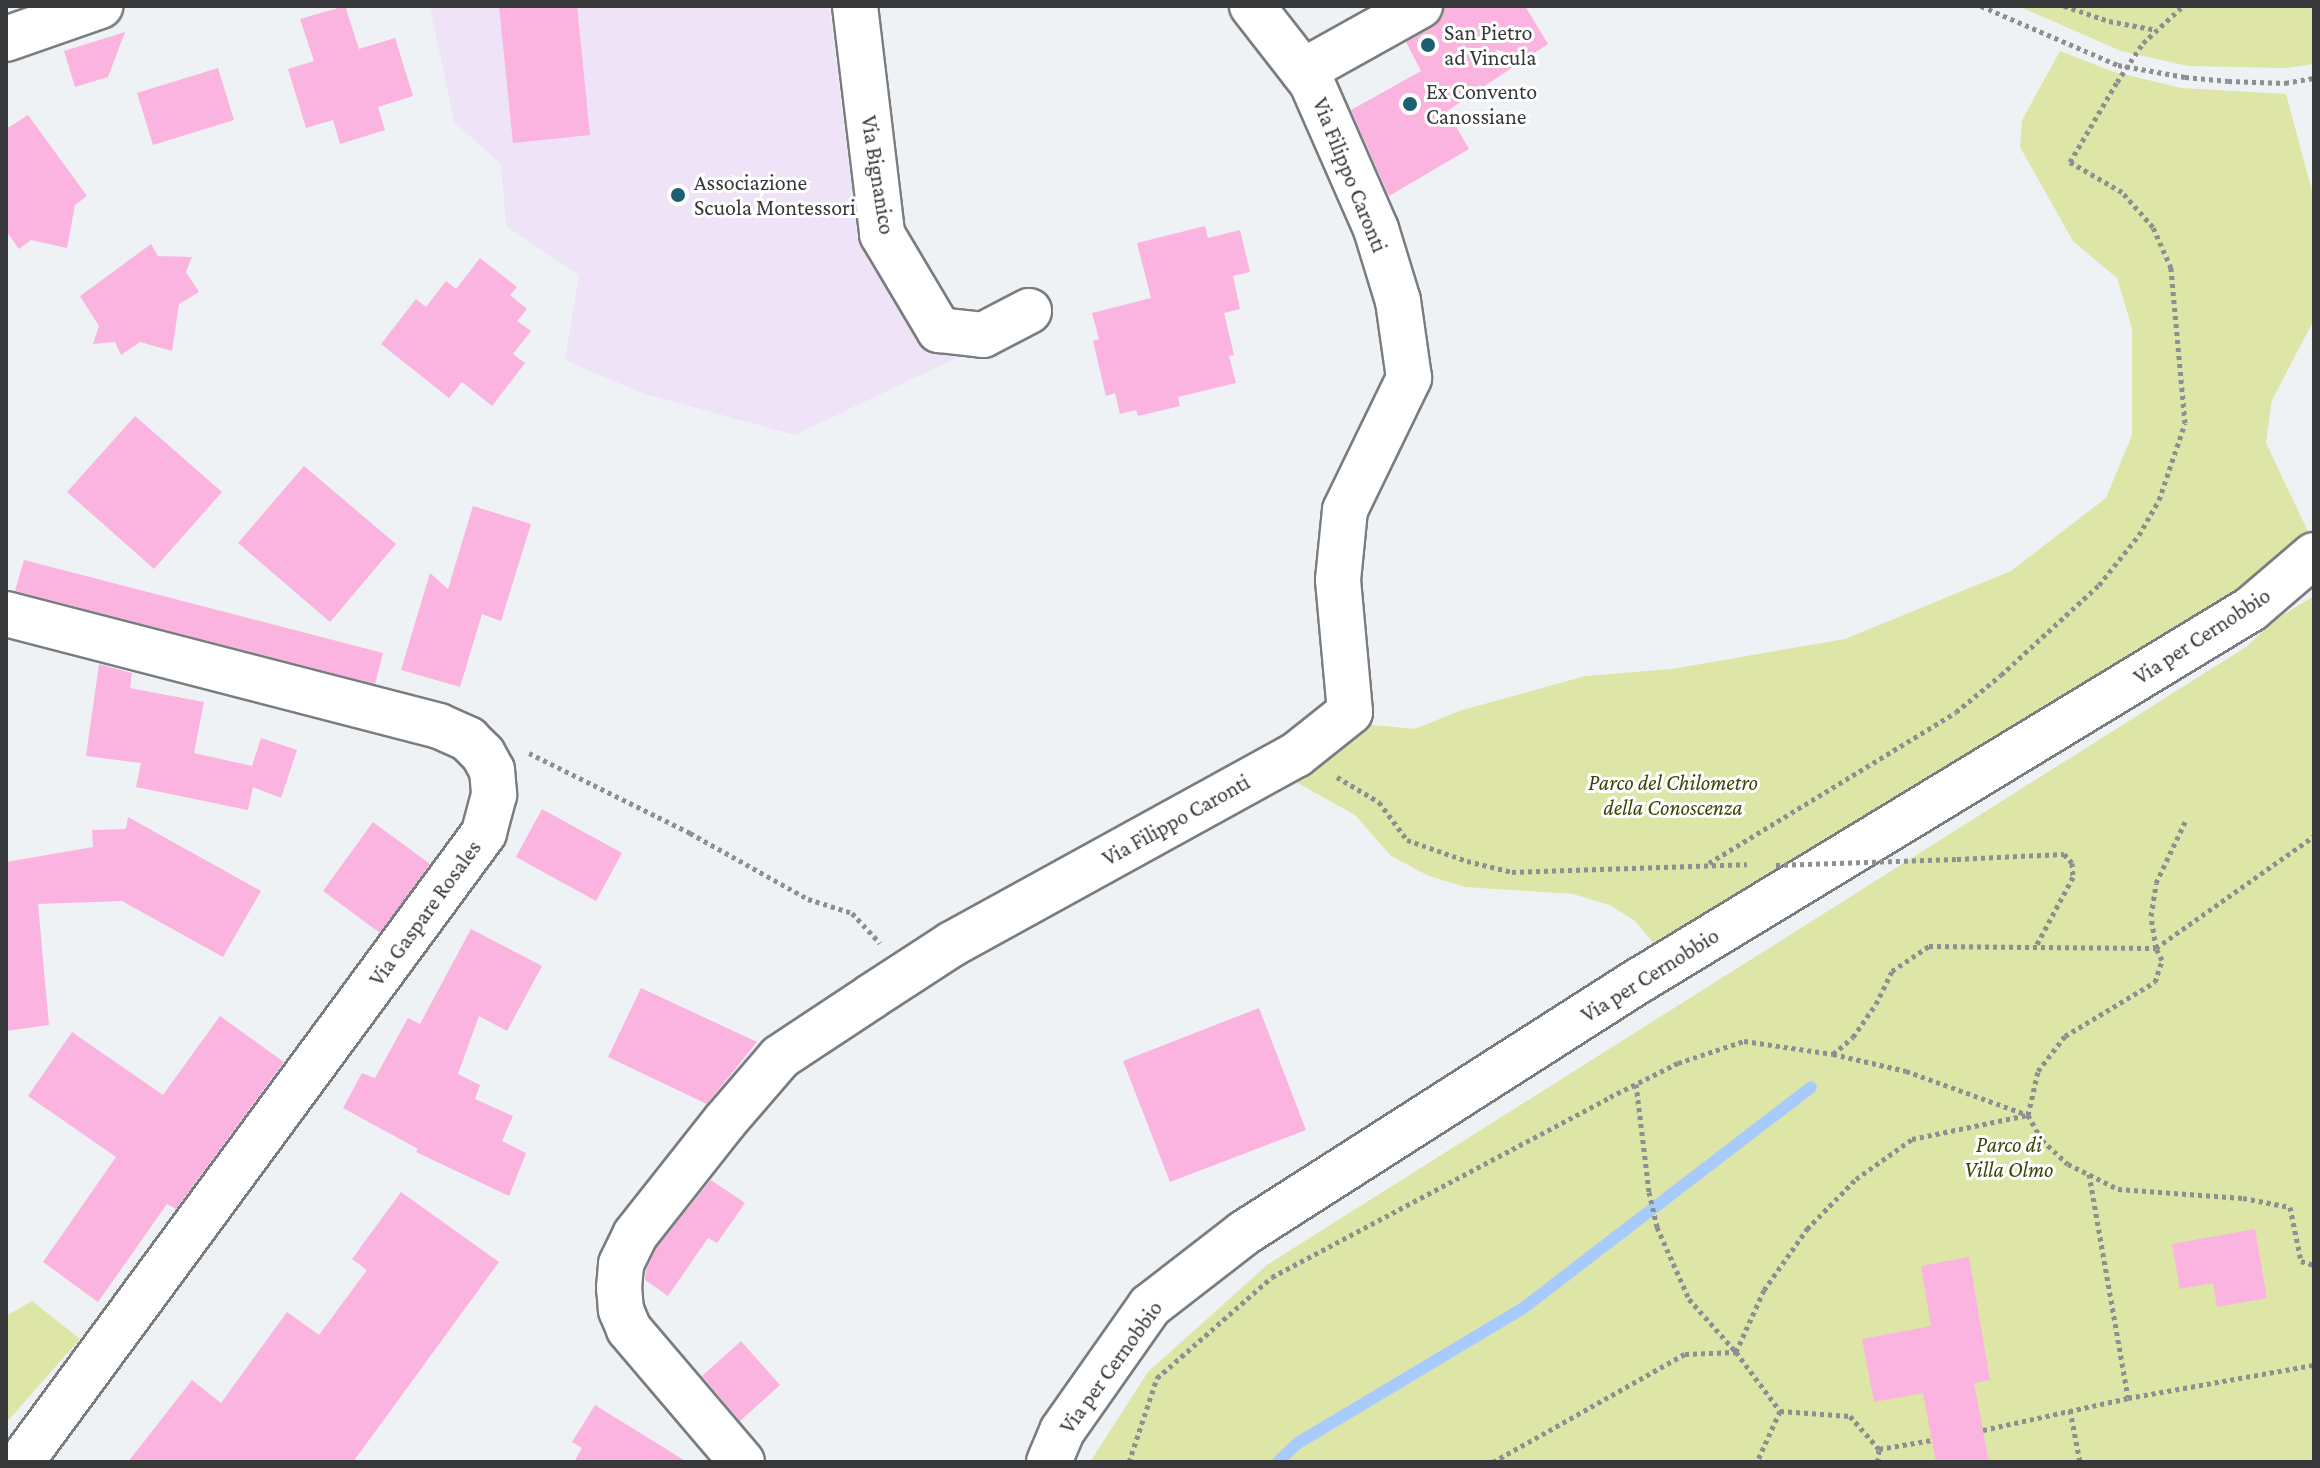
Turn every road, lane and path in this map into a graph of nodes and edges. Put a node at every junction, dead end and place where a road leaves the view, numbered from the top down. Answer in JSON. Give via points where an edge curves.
{"nodes":[{"id":1,"x":100,"y":6,"type":"edge"},
{"id":2,"x":855,"y":6,"type":"edge"},
{"id":3,"x":1252,"y":6,"type":"edge"},
{"id":4,"x":1420,"y":6,"type":"edge"},
{"id":5,"x":1981,"y":6,"type":"edge"},
{"id":6,"x":2064,"y":6,"type":"edge"},
{"id":7,"x":2183,"y":6,"type":"edge"},
{"id":8,"x":2157,"y":30,"type":"junction"},
{"id":9,"x":6,"y":39,"type":"edge"},
{"id":10,"x":1303,"y":71,"type":"junction"},
{"id":11,"x":2314,"y":78,"type":"edge"},
{"id":12,"x":1029,"y":311,"type":"dead end"},
{"id":13,"x":2314,"y":555,"type":"edge"},
{"id":14,"x":6,"y":614,"type":"edge"},
{"id":15,"x":1304,"y":748,"type":"junction"},
{"id":16,"x":492,"y":770,"type":"junction"},
{"id":17,"x":2185,"y":822,"type":"dead end"},
{"id":18,"x":2314,"y":836,"type":"edge"},
{"id":19,"x":1776,"y":865,"type":"dead end"},
{"id":20,"x":2036,"y":946,"type":"junction"},
{"id":21,"x":2156,"y":948,"type":"junction"},
{"id":22,"x":903,"y":976,"type":"junction"},
{"id":23,"x":1833,"y":1054,"type":"junction"},
{"id":24,"x":1636,"y":1084,"type":"junction"},
{"id":25,"x":2028,"y":1115,"type":"junction"},
{"id":26,"x":2089,"y":1174,"type":"junction"},
{"id":27,"x":2314,"y":1265,"type":"edge"},
{"id":28,"x":1736,"y":1352,"type":"junction"},
{"id":29,"x":2314,"y":1365,"type":"edge"},
{"id":30,"x":2128,"y":1398,"type":"junction"},
{"id":31,"x":2070,"y":1410,"type":"junction"},
{"id":32,"x":1780,"y":1411,"type":"junction"},
{"id":33,"x":1983,"y":1430,"type":"dead end"},
{"id":34,"x":1932,"y":1440,"type":"dead end"},
{"id":35,"x":1879,"y":1449,"type":"junction"},
{"id":36,"x":21,"y":1462,"type":"edge"},
{"id":37,"x":742,"y":1462,"type":"edge"},
{"id":38,"x":1049,"y":1462,"type":"edge"},
{"id":39,"x":1129,"y":1462,"type":"edge"},
{"id":40,"x":1493,"y":1462,"type":"edge"},
{"id":41,"x":1757,"y":1462,"type":"edge"},
{"id":42,"x":1878,"y":1462,"type":"edge"},
{"id":43,"x":2080,"y":1462,"type":"edge"}],
"edges":[{"from":1,"to":9,"type":"street"},
{"from":2,"to":12,"type":"street","name":"Via Bignanico","via":[[882,234],[939,330],[983,335]]},
{"from":3,"to":10,"type":"street","name":"Via Filippo Caronti"},
{"from":4,"to":10,"type":"street"},
{"from":5,"to":11,"type":"path","via":[[2118,65],[2228,81]]},
{"from":6,"to":8,"type":"path"},
{"from":7,"to":8,"type":"path"},
{"from":8,"to":15,"type":"path","bridge":true,"via":[[2117,82],[2070,162],[2122,192],[2153,227],[2171,268],[2185,423],[2159,500],[2139,535],[2099,585],[2001,675],[1956,712],[1709,863],[1665,869],[1512,872],[1467,861],[1407,840],[1379,802],[1314,761]]},
{"from":10,"to":15,"type":"street","name":"Via Filippo Caronti","via":[[1376,229],[1398,301],[1409,378],[1345,510],[1338,580],[1350,712]]},
{"from":13,"to":38,"type":"street","name":"Via per Cernobbio","via":[[2251,609],[1640,980],[1244,1233],[1150,1306],[1062,1431]]},
{"from":14,"to":16,"type":"street","via":[[439,726],[468,739]]},
{"from":15,"to":22,"type":"street","name":"Via Filippo Caronti"},
{"from":16,"to":22,"type":"path","via":[[503,740],[808,899],[852,913]]},
{"from":16,"to":36,"type":"street","name":"Via Gaspare Rosales","via":[[492,810],[484,833]]},
{"from":17,"to":21,"type":"path","via":[[2156,883],[2151,916]]},
{"from":18,"to":21,"type":"path"},
{"from":19,"to":20,"type":"path","bridge":true,"via":[[2064,854],[2072,863],[2073,877]]},
{"from":20,"to":21,"type":"path"},
{"from":20,"to":23,"type":"path","via":[[1929,946],[1892,971],[1853,1037]]},
{"from":21,"to":25,"type":"path","via":[[2162,960],[2155,982],[2065,1036],[2038,1071]]},
{"from":22,"to":37,"type":"street","name":"Via Filippo Caronti","via":[[780,1057],[635,1235],[621,1264],[619,1288],[629,1329]]},
{"from":23,"to":24,"type":"path","via":[[1744,1041]]},
{"from":23,"to":25,"type":"path","via":[[1906,1071]]},
{"from":24,"to":28,"type":"path","via":[[1657,1227],[1689,1299]]},
{"from":24,"to":39,"type":"path","via":[[1272,1277],[1157,1378]]},
{"from":25,"to":26,"type":"path","via":[[2042,1140],[2068,1164]]},
{"from":25,"to":28,"type":"path","via":[[1912,1139],[1856,1179],[1807,1229],[1764,1290]]},
{"from":26,"to":27,"type":"path","via":[[2118,1189],[2243,1198],[2290,1207],[2301,1261]]},
{"from":26,"to":30,"type":"path"},
{"from":28,"to":32,"type":"path"},
{"from":28,"to":40,"type":"path","via":[[1685,1354]]},
{"from":29,"to":30,"type":"path"},
{"from":30,"to":31,"type":"path"},
{"from":31,"to":33,"type":"path"},
{"from":31,"to":43,"type":"path"},
{"from":32,"to":35,"type":"path","via":[[1850,1416]]},
{"from":32,"to":41,"type":"path"},
{"from":34,"to":35,"type":"path"},
{"from":35,"to":42,"type":"path"}]}
